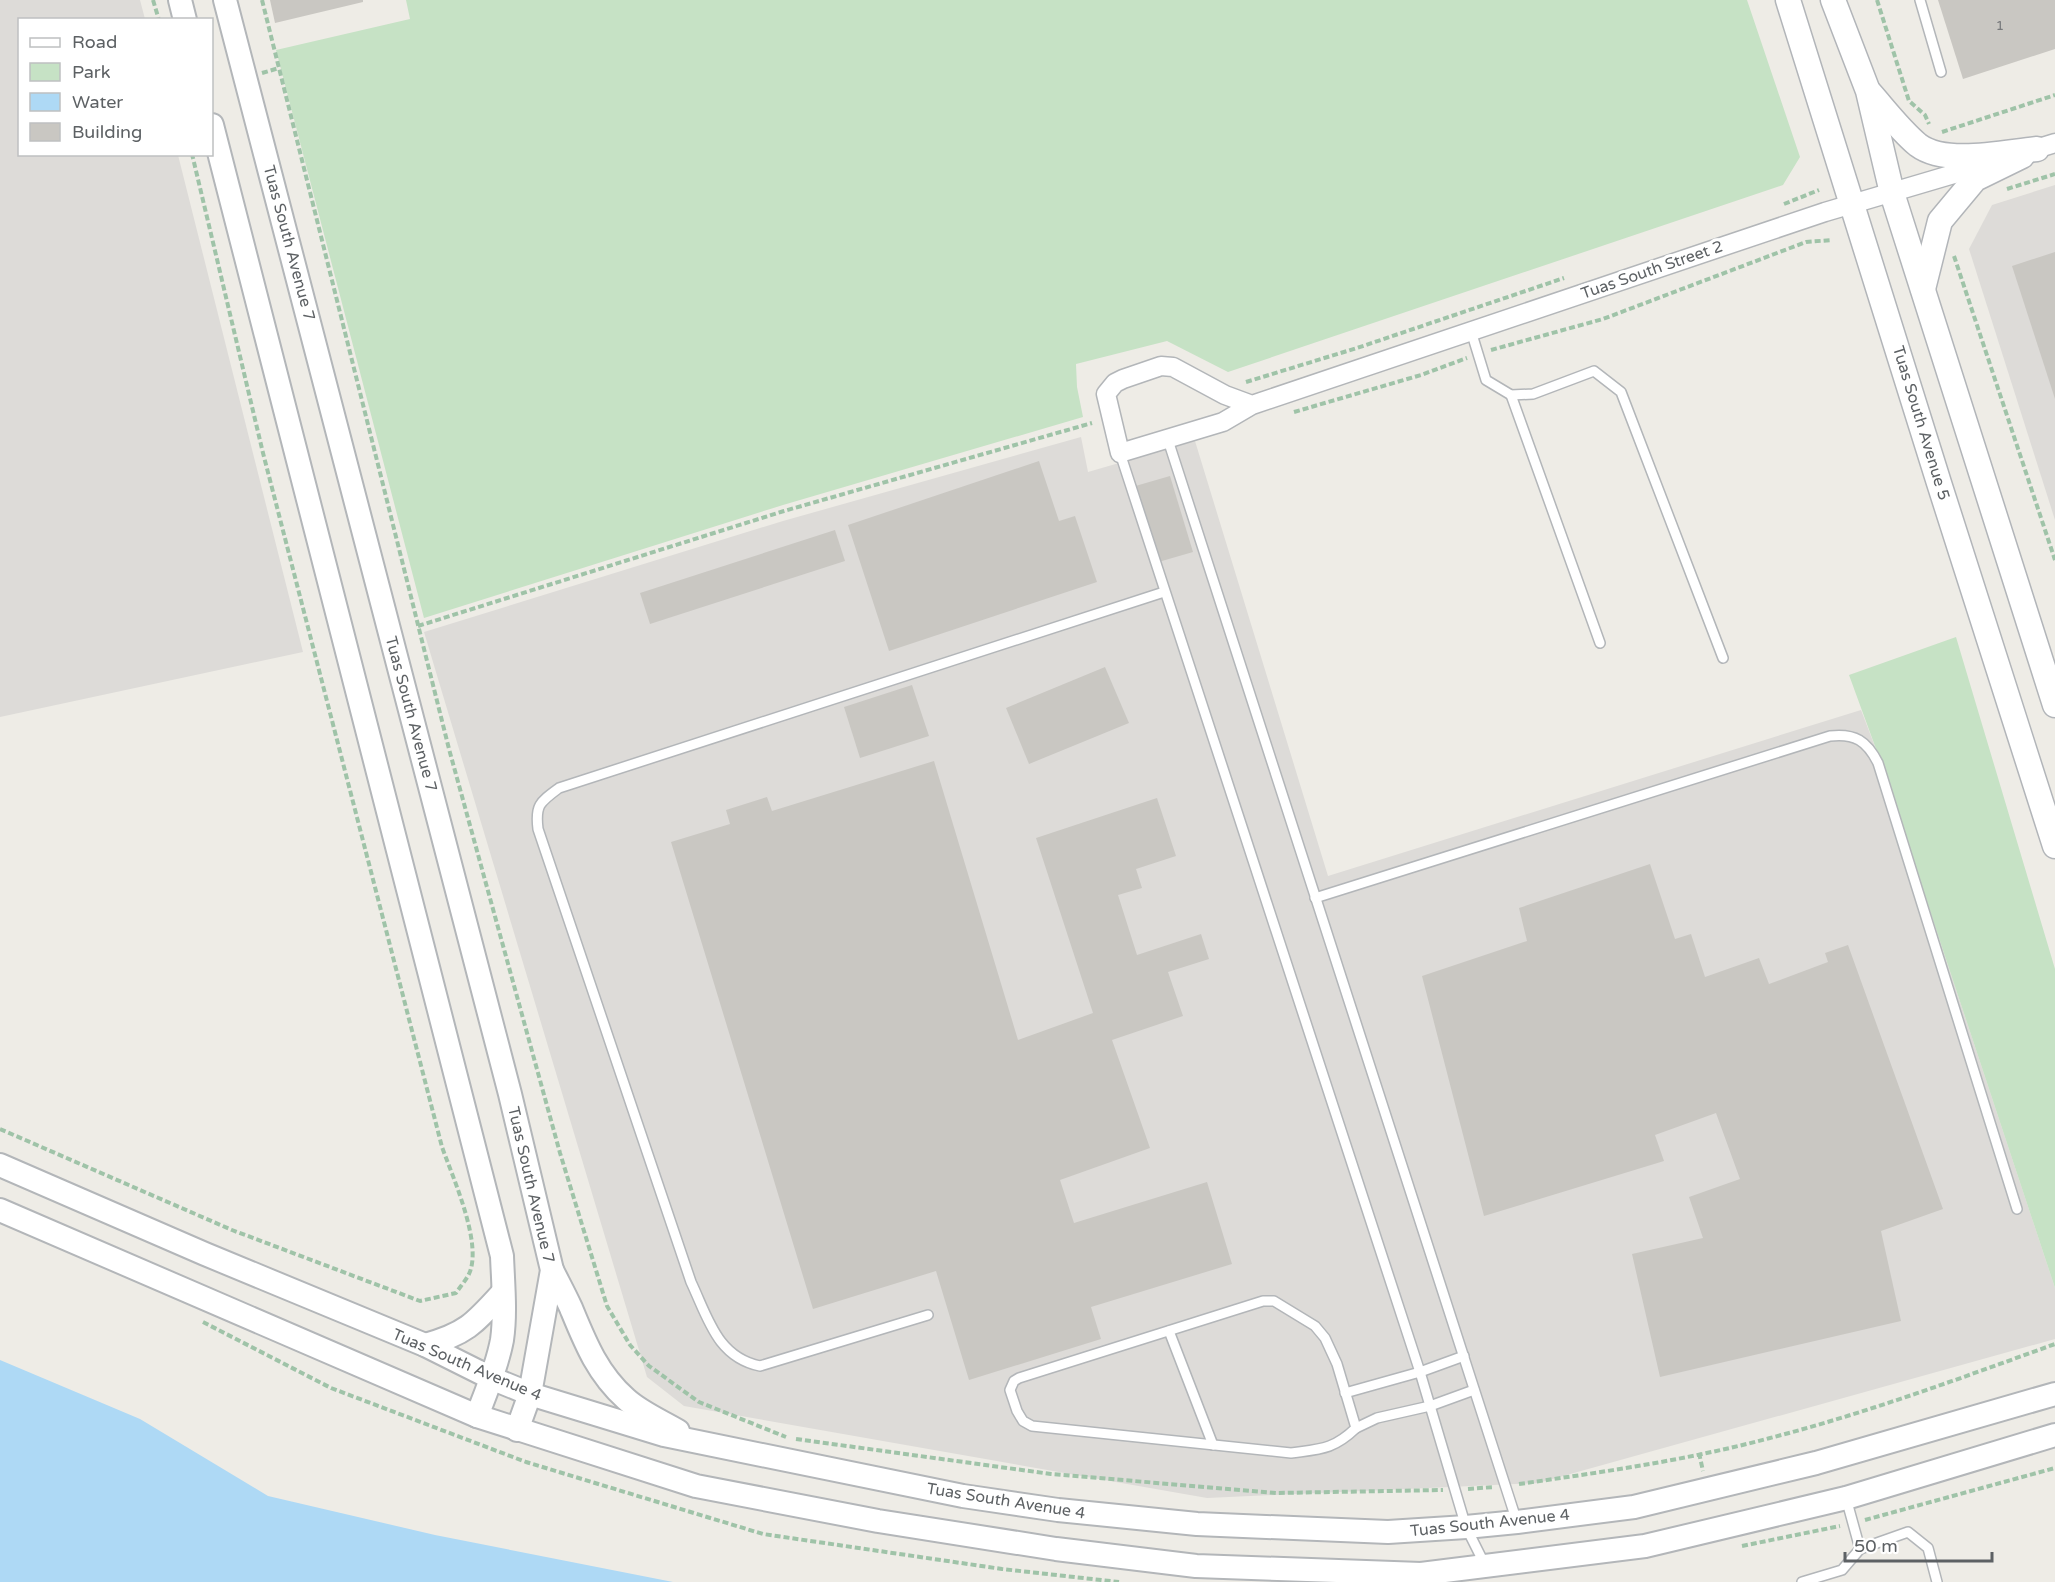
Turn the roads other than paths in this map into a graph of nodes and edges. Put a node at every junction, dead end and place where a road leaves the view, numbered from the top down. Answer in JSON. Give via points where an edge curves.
{"nodes":[{"id":1,"x":180,"y":0,"type":"edge"},
{"id":2,"x":225,"y":0,"type":"edge"},
{"id":3,"x":1788,"y":0,"type":"edge"},
{"id":4,"x":1833,"y":0,"type":"edge"},
{"id":5,"x":1920,"y":0,"type":"edge"},
{"id":6,"x":184,"y":18,"type":"edge"},
{"id":7,"x":1941,"y":72,"type":"dead end"},
{"id":8,"x":1868,"y":92,"type":"junction"},
{"id":9,"x":213,"y":128,"type":"edge"},
{"id":10,"x":2046,"y":146,"type":"edge"},
{"id":11,"x":1892,"y":193,"type":"junction"},
{"id":12,"x":1852,"y":203,"type":"junction"},
{"id":13,"x":1923,"y":289,"type":"junction"},
{"id":14,"x":1471,"y":331,"type":"junction"},
{"id":15,"x":1511,"y":395,"type":"junction"},
{"id":16,"x":1252,"y":405,"type":"junction"},
{"id":17,"x":1168,"y":440,"type":"junction"},
{"id":18,"x":1120,"y":453,"type":"junction"},
{"id":19,"x":1164,"y":592,"type":"junction"},
{"id":20,"x":1600,"y":643,"type":"dead end"},
{"id":21,"x":1723,"y":658,"type":"dead end"},
{"id":22,"x":2055,"y":705,"type":"edge"},
{"id":23,"x":2055,"y":846,"type":"edge"},
{"id":24,"x":1315,"y":898,"type":"junction"},
{"id":25,"x":0,"y":1165,"type":"edge"},
{"id":26,"x":2017,"y":1209,"type":"dead end"},
{"id":27,"x":0,"y":1210,"type":"edge"},
{"id":28,"x":552,"y":1270,"type":"junction"},
{"id":29,"x":503,"y":1292,"type":"junction"},
{"id":30,"x":928,"y":1315,"type":"dead end"},
{"id":31,"x":1169,"y":1331,"type":"junction"},
{"id":32,"x":424,"y":1345,"type":"junction"},
{"id":33,"x":1464,"y":1356,"type":"junction"},
{"id":34,"x":1420,"y":1372,"type":"junction"},
{"id":35,"x":492,"y":1378,"type":"junction"},
{"id":36,"x":1474,"y":1390,"type":"junction"},
{"id":37,"x":1345,"y":1393,"type":"junction"},
{"id":38,"x":530,"y":1394,"type":"junction"},
{"id":39,"x":2055,"y":1394,"type":"edge"},
{"id":40,"x":1430,"y":1406,"type":"junction"},
{"id":41,"x":477,"y":1416,"type":"junction"},
{"id":42,"x":1356,"y":1428,"type":"junction"},
{"id":43,"x":517,"y":1430,"type":"junction"},
{"id":44,"x":2055,"y":1435,"type":"edge"},
{"id":45,"x":697,"y":1443,"type":"junction"},
{"id":46,"x":1213,"y":1445,"type":"junction"},
{"id":47,"x":1846,"y":1498,"type":"junction"},
{"id":48,"x":1517,"y":1521,"type":"junction"},
{"id":49,"x":1466,"y":1527,"type":"junction"},
{"id":50,"x":1860,"y":1549,"type":"junction"},
{"id":51,"x":1486,"y":1567,"type":"junction"},
{"id":52,"x":1802,"y":1582,"type":"edge"},
{"id":53,"x":1937,"y":1582,"type":"edge"}],
"edges":[{"from":1,"to":6,"type":"street"},
{"from":2,"to":28,"type":"street","name":"Tuas South Avenue 7","via":[[510,1094]]},
{"from":3,"to":12,"type":"main road","name":"Tuas South Avenue 5"},
{"from":4,"to":8,"type":"main road"},
{"from":5,"to":7,"type":"lane"},
{"from":8,"to":10,"type":"main road","via":[[1919,146],[1934,153],[1964,156]]},
{"from":8,"to":11,"type":"main road"},
{"from":9,"to":29,"type":"street","via":[[502,1256]]},
{"from":10,"to":11,"type":"street","name":"Tuas South Street 2"},
{"from":10,"to":13,"type":"main road","via":[[1975,179],[1940,220]]},
{"from":11,"to":12,"type":"street","name":"Tuas South Street 2"},
{"from":11,"to":13,"type":"main road"},
{"from":12,"to":14,"type":"street","name":"Tuas South Street 2"},
{"from":12,"to":23,"type":"main road","name":"Tuas South Avenue 5"},
{"from":13,"to":22,"type":"main road"},
{"from":14,"to":15,"type":"lane","via":[[1486,380]]},
{"from":14,"to":16,"type":"street","name":"Tuas South Street 2"},
{"from":15,"to":20,"type":"lane"},
{"from":15,"to":21,"type":"lane","via":[[1533,394],[1594,371],[1622,392]]},
{"from":16,"to":17,"type":"street","name":"Tuas South Street 2","via":[[1223,422]]},
{"from":16,"to":18,"type":"street","via":[[1173,367],[1161,366],[1123,379],[1106,394]]},
{"from":17,"to":18,"type":"street","name":"Tuas South Street 2"},
{"from":17,"to":24,"type":"lane"},
{"from":18,"to":19,"type":"lane"},
{"from":19,"to":30,"type":"lane","via":[[558,788],[542,801],[536,813],[538,829],[691,1282],[717,1337],[730,1353],[760,1366]]},
{"from":19,"to":34,"type":"lane"},
{"from":24,"to":26,"type":"lane","via":[[1830,736],[1847,734],[1862,741],[1878,763]]},
{"from":24,"to":33,"type":"lane"},
{"from":25,"to":32,"type":"street","name":"Tuas South Avenue 4"},
{"from":27,"to":41,"type":"street"},
{"from":28,"to":38,"type":"street","name":"Tuas South Avenue 7"},
{"from":28,"to":45,"type":"street","via":[[585,1344],[611,1385],[628,1401]]},
{"from":29,"to":32,"type":"street","via":[[461,1332]]},
{"from":29,"to":35,"type":"street","via":[[502,1340]]},
{"from":31,"to":37,"type":"lane","via":[[1263,1301],[1274,1301],[1316,1326],[1337,1364]]},
{"from":31,"to":46,"type":"lane"},
{"from":31,"to":46,"type":"lane","via":[[1019,1378],[1010,1390],[1017,1411],[1032,1426]]},
{"from":32,"to":35,"type":"street","name":"Tuas South Avenue 4"},
{"from":33,"to":34,"type":"lane"},
{"from":33,"to":36,"type":"lane"},
{"from":34,"to":37,"type":"lane"},
{"from":34,"to":40,"type":"lane"},
{"from":35,"to":38,"type":"street","name":"Tuas South Avenue 4"},
{"from":35,"to":41,"type":"street"},
{"from":36,"to":40,"type":"lane"},
{"from":36,"to":48,"type":"lane"},
{"from":37,"to":42,"type":"lane"},
{"from":38,"to":43,"type":"street","name":"Tuas South Avenue 7"},
{"from":38,"to":45,"type":"street","name":"Tuas South Avenue 4"},
{"from":39,"to":48,"type":"street","name":"Tuas South Avenue 4","via":[[1816,1463],[1655,1502]]},
{"from":40,"to":42,"type":"lane","via":[[1377,1418]]},
{"from":40,"to":49,"type":"lane"},
{"from":41,"to":43,"type":"street"},
{"from":42,"to":46,"type":"lane","via":[[1330,1447],[1291,1453]]},
{"from":43,"to":51,"type":"street","via":[[696,1486],[878,1521],[1056,1549],[1196,1566],[1421,1574]]},
{"from":44,"to":47,"type":"street"},
{"from":45,"to":49,"type":"street","name":"Tuas South Avenue 4","via":[[963,1496],[1058,1510],[1221,1526],[1388,1532]]},
{"from":47,"to":50,"type":"lane"},
{"from":47,"to":51,"type":"street","via":[[1645,1546]]},
{"from":48,"to":49,"type":"street","name":"Tuas South Avenue 4"},
{"from":49,"to":51,"type":"lane"},
{"from":50,"to":52,"type":"lane","via":[[1842,1570]]},
{"from":50,"to":53,"type":"lane","via":[[1908,1532],[1928,1548]]}]}
